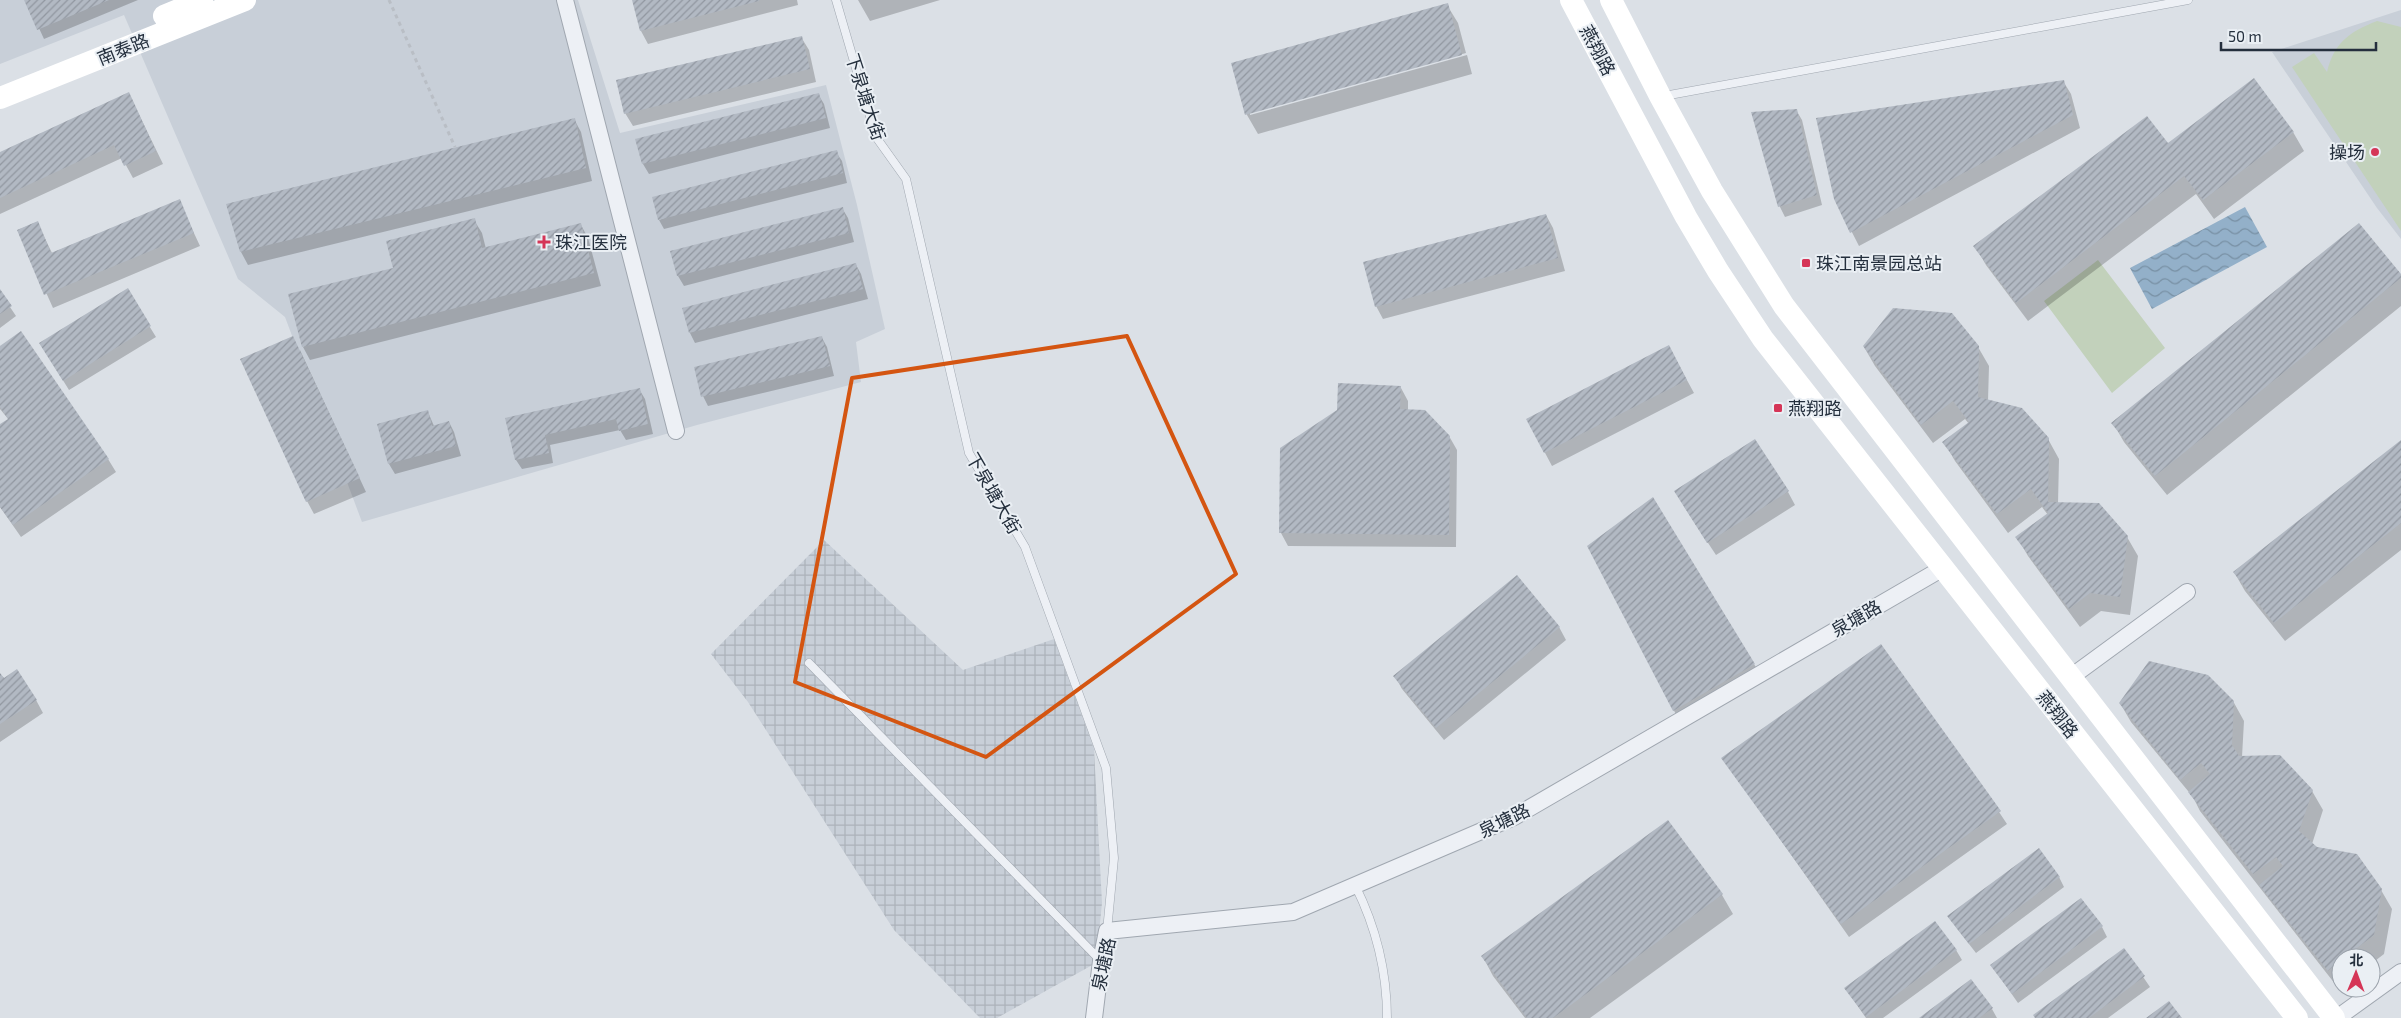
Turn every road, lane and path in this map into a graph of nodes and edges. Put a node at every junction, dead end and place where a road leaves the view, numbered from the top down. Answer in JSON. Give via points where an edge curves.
{"nodes":[{"id":1,"x":202,"y":0,"type":"edge"},
{"id":2,"x":245,"y":0,"type":"edge"},
{"id":3,"x":389,"y":0,"type":"edge"},
{"id":4,"x":565,"y":0,"type":"edge"},
{"id":5,"x":836,"y":0,"type":"edge"},
{"id":6,"x":1571,"y":0,"type":"edge"},
{"id":7,"x":1611,"y":0,"type":"edge"},
{"id":8,"x":2188,"y":0,"type":"edge"},
{"id":9,"x":0,"y":82,"type":"edge"},
{"id":10,"x":1660,"y":96,"type":"junction"},
{"id":11,"x":0,"y":98,"type":"edge"},
{"id":12,"x":455,"y":147,"type":"dead end"},
{"id":13,"x":676,"y":432,"type":"dead end"},
{"id":14,"x":1943,"y":568,"type":"junction"},
{"id":15,"x":2187,"y":592,"type":"dead end"},
{"id":16,"x":809,"y":663,"type":"dead end"},
{"id":17,"x":2071,"y":677,"type":"junction"},
{"id":18,"x":1355,"y":886,"type":"junction"},
{"id":19,"x":1107,"y":931,"type":"junction"},
{"id":20,"x":1101,"y":962,"type":"junction"},
{"id":21,"x":2401,"y":972,"type":"edge"},
{"id":22,"x":1094,"y":1018,"type":"edge"},
{"id":23,"x":1387,"y":1018,"type":"edge"},
{"id":24,"x":2297,"y":1018,"type":"edge"},
{"id":25,"x":2335,"y":1018,"type":"edge"}],
"edges":[{"from":1,"to":9,"type":"main road","name":"南泰路"},
{"from":2,"to":11,"type":"main road","name":"南泰路"},
{"from":3,"to":12,"type":"path"},
{"from":4,"to":13,"type":"street"},
{"from":5,"to":19,"type":"lane","name":"下泉塘大街","via":[[876,137],[906,180],[968,453],[1025,547],[1106,768],[1114,858]]},
{"from":6,"to":14,"type":"main road","name":"燕翔路","via":[[1718,271],[1763,338]]},
{"from":7,"to":10,"type":"main road","name":"燕翔路"},
{"from":8,"to":10,"type":"lane"},
{"from":10,"to":17,"type":"main road","name":"燕翔路","via":[[1712,191],[1784,306]]},
{"from":14,"to":18,"type":"street","name":"泉塘路","via":[[1514,817]]},
{"from":14,"to":24,"type":"main road","name":"燕翔路"},
{"from":15,"to":17,"type":"street"},
{"from":16,"to":20,"type":"lane"},
{"from":17,"to":25,"type":"main road","name":"燕翔路"},
{"from":18,"to":19,"type":"street","name":"泉塘路","via":[[1293,912]]},
{"from":18,"to":23,"type":"lane","via":[[1370,914],[1378,941]]},
{"from":19,"to":20,"type":"street","name":"泉塘路"},
{"from":20,"to":22,"type":"street","name":"泉塘路"},
{"from":21,"to":25,"type":"street"}]}
